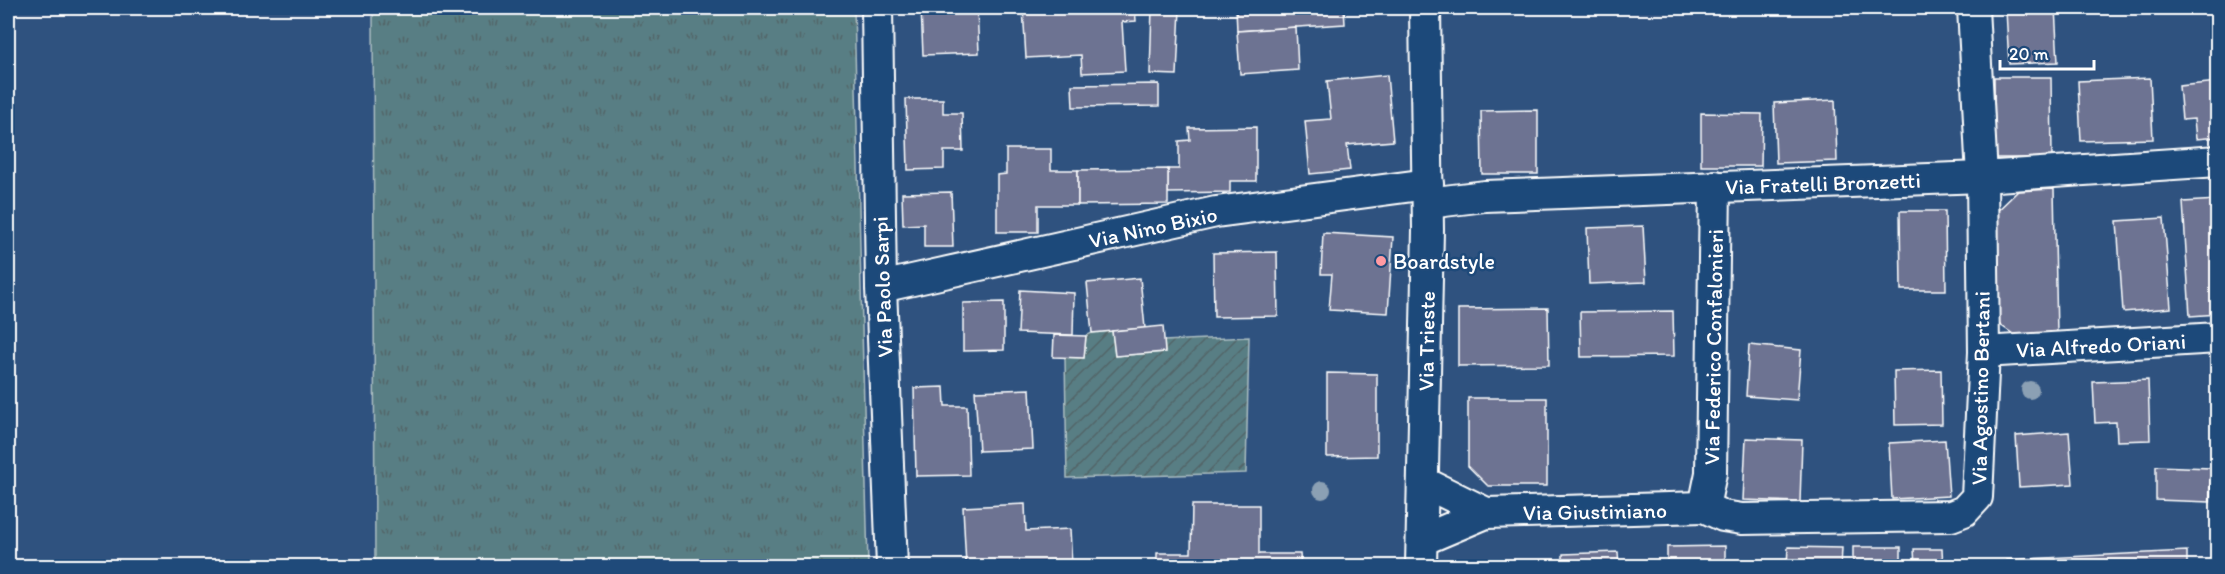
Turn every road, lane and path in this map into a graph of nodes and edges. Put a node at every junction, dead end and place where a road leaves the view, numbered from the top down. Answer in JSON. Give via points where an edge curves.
{"nodes":[{"id":1,"x":877,"y":8,"type":"edge"},
{"id":2,"x":1425,"y":8,"type":"edge"},
{"id":3,"x":1973,"y":8,"type":"edge"},
{"id":4,"x":2217,"y":161,"type":"edge"},
{"id":5,"x":1982,"y":177,"type":"junction"},
{"id":6,"x":1715,"y":186,"type":"junction"},
{"id":7,"x":1428,"y":193,"type":"junction"},
{"id":8,"x":881,"y":287,"type":"junction"},
{"id":9,"x":2217,"y":338,"type":"edge"},
{"id":10,"x":1984,"y":352,"type":"junction"},
{"id":11,"x":1423,"y":482,"type":"junction"},
{"id":12,"x":1704,"y":507,"type":"junction"},
{"id":13,"x":1486,"y":513,"type":"junction"},
{"id":14,"x":1422,"y":553,"type":"edge"},
{"id":15,"x":892,"y":567,"type":"edge"}],
"edges":[{"from":1,"to":8,"type":"street","name":"Via Paolo Sarpi"},
{"from":2,"to":7,"type":"street","name":"Via Trieste"},
{"from":3,"to":5,"type":"street","name":"Via Agostino Bertani"},
{"from":4,"to":5,"type":"street","name":"Via Fratelli Bronzetti"},
{"from":5,"to":6,"type":"street","name":"Via Fratelli Bronzetti"},
{"from":5,"to":10,"type":"street","name":"Via Agostino Bertani"},
{"from":6,"to":7,"type":"street","name":"Via Fratelli Bronzetti","via":[[1485,196]]},
{"from":6,"to":12,"type":"street","name":"Via Federico Confalonieri","via":[[1711,472]]},
{"from":7,"to":8,"type":"street","name":"Via Nino Bixio","via":[[1216,212]]},
{"from":7,"to":11,"type":"street","name":"Via Trieste"},
{"from":8,"to":15,"type":"street","name":"Via Paolo Sarpi"},
{"from":9,"to":10,"type":"street","name":"Via Alfredo Oriani"},
{"from":10,"to":12,"type":"street","name":"Via Agostino Bertani","via":[[1979,492],[1970,507],[1958,514],[1742,519]]},
{"from":11,"to":13,"type":"street","name":"Via Giustiniano"},
{"from":11,"to":14,"type":"street","name":"Via Trieste"},
{"from":12,"to":13,"type":"street","name":"Via Giustiniano"},
{"from":13,"to":14,"type":"street","name":"Via Giustiniano"}]}
